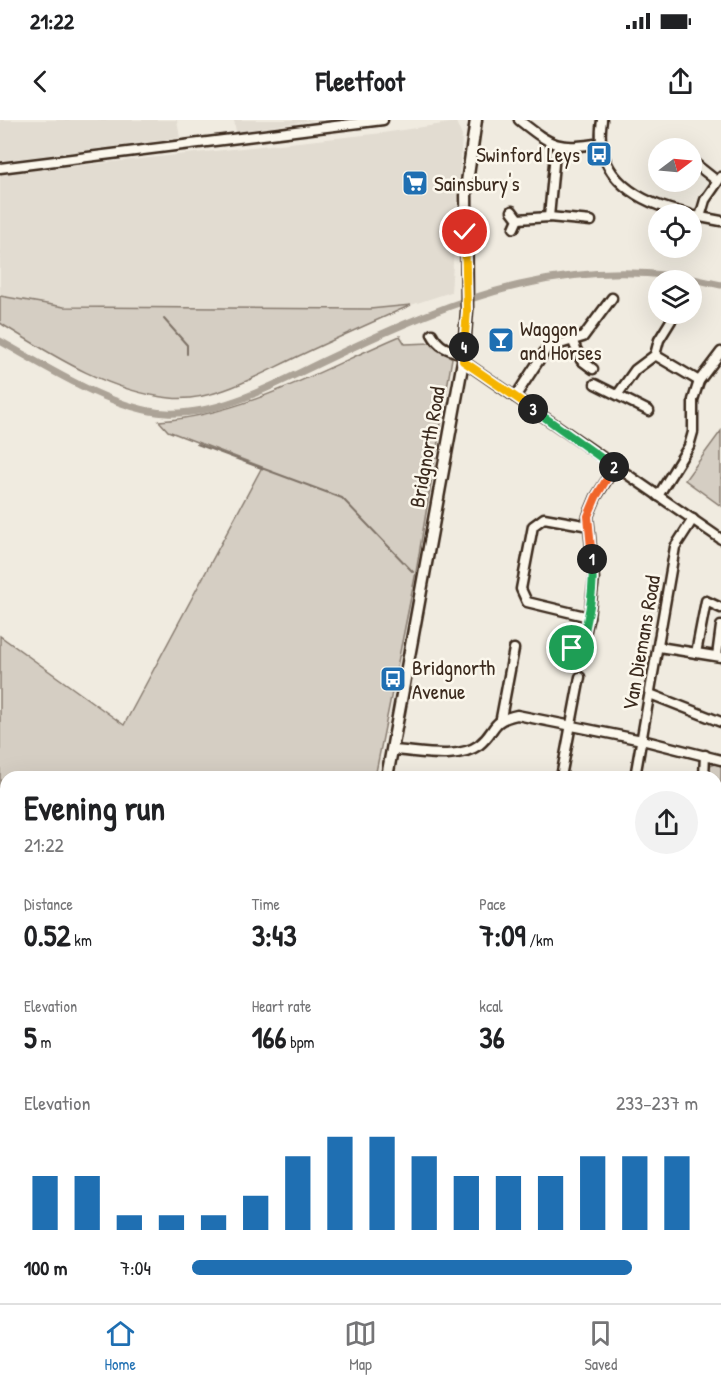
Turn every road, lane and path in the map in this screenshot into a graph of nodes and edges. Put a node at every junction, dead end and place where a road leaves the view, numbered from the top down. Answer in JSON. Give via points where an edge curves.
{"nodes":[{"id":1,"x":383,"y":120,"type":"edge"},
{"id":2,"x":476,"y":120,"type":"edge"},
{"id":3,"x":602,"y":120,"type":"edge"},
{"id":4,"x":517,"y":122,"type":"edge"},
{"id":5,"x":601,"y":142,"type":"junction"},
{"id":6,"x":559,"y":147,"type":"junction"},
{"id":7,"x":0,"y":168,"type":"edge"},
{"id":8,"x":702,"y":168,"type":"edge"},
{"id":9,"x":719,"y":179,"type":"edge"},
{"id":10,"x":650,"y":204,"type":"edge"},
{"id":11,"x":702,"y":204,"type":"edge"},
{"id":12,"x":549,"y":217,"type":"junction"},
{"id":13,"x":702,"y":218,"type":"edge"},
{"id":14,"x":515,"y":219,"type":"dead end"},
{"id":15,"x":591,"y":221,"type":"dead end"},
{"id":16,"x":721,"y":221,"type":"edge"},
{"id":17,"x":611,"y":304,"type":"dead end"},
{"id":18,"x":669,"y":324,"type":"edge"},
{"id":19,"x":432,"y":334,"type":"dead end"},
{"id":20,"x":573,"y":342,"type":"junction"},
{"id":21,"x":721,"y":352,"type":"edge"},
{"id":22,"x":655,"y":355,"type":"junction"},
{"id":23,"x":463,"y":358,"type":"junction"},
{"id":24,"x":587,"y":368,"type":"dead end"},
{"id":25,"x":699,"y":381,"type":"junction"},
{"id":26,"x":595,"y":384,"type":"dead end"},
{"id":27,"x":618,"y":394,"type":"junction"},
{"id":28,"x":515,"y":397,"type":"junction"},
{"id":29,"x":649,"y":411,"type":"dead end"},
{"id":30,"x":615,"y":467,"type":"junction"},
{"id":31,"x":658,"y":496,"type":"junction"},
{"id":32,"x":693,"y":519,"type":"junction"},
{"id":33,"x":589,"y":526,"type":"junction"},
{"id":34,"x":721,"y":539,"type":"edge"},
{"id":35,"x":721,"y":608,"type":"edge"},
{"id":36,"x":589,"y":617,"type":"junction"},
{"id":37,"x":721,"y":626,"type":"edge"},
{"id":38,"x":659,"y":646,"type":"junction"},
{"id":39,"x":514,"y":649,"type":"dead end"},
{"id":40,"x":696,"y":653,"type":"junction"},
{"id":41,"x":719,"y":656,"type":"edge"},
{"id":42,"x":579,"y":660,"type":"dead end"},
{"id":43,"x":580,"y":677,"type":"dead end"},
{"id":44,"x":650,"y":694,"type":"junction"},
{"id":45,"x":501,"y":718,"type":"junction"},
{"id":46,"x":721,"y":722,"type":"edge"},
{"id":47,"x":570,"y":725,"type":"junction"},
{"id":48,"x":642,"y":740,"type":"junction"},
{"id":49,"x":392,"y":750,"type":"junction"},
{"id":50,"x":705,"y":755,"type":"junction"},
{"id":51,"x":721,"y":760,"type":"edge"},
{"id":52,"x":388,"y":771,"type":"edge"},
{"id":53,"x":562,"y":771,"type":"edge"},
{"id":54,"x":636,"y":771,"type":"edge"},
{"id":55,"x":704,"y":771,"type":"edge"}],
"edges":[{"from":1,"to":7,"type":"street"},
{"from":2,"to":23,"type":"main road","name":"Bridgnorth Road","via":[[466,189],[467,311]]},
{"from":3,"to":5,"type":"street"},
{"from":4,"to":6,"type":"street"},
{"from":5,"to":6,"type":"street"},
{"from":5,"to":10,"type":"street","via":[[609,166],[621,183]]},
{"from":6,"to":12,"type":"street","via":[[555,153]]},
{"from":8,"to":9,"type":"street"},
{"from":9,"to":11,"type":"street"},
{"from":12,"to":14,"type":"street"},
{"from":12,"to":15,"type":"street"},
{"from":13,"to":16,"type":"street"},
{"from":17,"to":20,"type":"street","via":[[589,332]]},
{"from":18,"to":22,"type":"street"},
{"from":19,"to":23,"type":"street","via":[[437,343]]},
{"from":20,"to":24,"type":"street"},
{"from":20,"to":28,"type":"street","via":[[547,348]]},
{"from":21,"to":25,"type":"street"},
{"from":22,"to":25,"type":"street"},
{"from":22,"to":27,"type":"street","via":[[629,376]]},
{"from":23,"to":28,"type":"street"},
{"from":23,"to":49,"type":"main road","name":"Bridgnorth Road"},
{"from":25,"to":31,"type":"street","via":[[693,400],[689,446]]},
{"from":26,"to":27,"type":"street"},
{"from":27,"to":29,"type":"street"},
{"from":28,"to":30,"type":"street"},
{"from":30,"to":31,"type":"street"},
{"from":30,"to":33,"type":"street","via":[[591,506]]},
{"from":31,"to":32,"type":"street"},
{"from":32,"to":34,"type":"street"},
{"from":32,"to":38,"type":"street","name":"Van Diemans Road","via":[[675,547]]},
{"from":33,"to":36,"type":"street","via":[[594,579]]},
{"from":33,"to":36,"type":"street","via":[[544,518],[537,522],[521,589],[524,598],[532,603]]},
{"from":35,"to":40,"type":"street","via":[[706,601]]},
{"from":36,"to":42,"type":"street","via":[[576,648]]},
{"from":37,"to":41,"type":"street"},
{"from":38,"to":40,"type":"street"},
{"from":38,"to":44,"type":"street","name":"Van Diemans Road"},
{"from":39,"to":45,"type":"street"},
{"from":40,"to":41,"type":"street"},
{"from":43,"to":47,"type":"street"},
{"from":44,"to":46,"type":"street"},
{"from":44,"to":48,"type":"street","name":"Van Diemans Road"},
{"from":45,"to":47,"type":"street","via":[[517,715]]},
{"from":45,"to":49,"type":"street","via":[[481,743],[463,752]]},
{"from":47,"to":48,"type":"street"},
{"from":47,"to":53,"type":"street"},
{"from":48,"to":50,"type":"street"},
{"from":48,"to":54,"type":"street","name":"Van Diemans Road"},
{"from":49,"to":52,"type":"main road","name":"Bridgnorth Road"},
{"from":50,"to":51,"type":"street"},
{"from":50,"to":55,"type":"street"}]}
